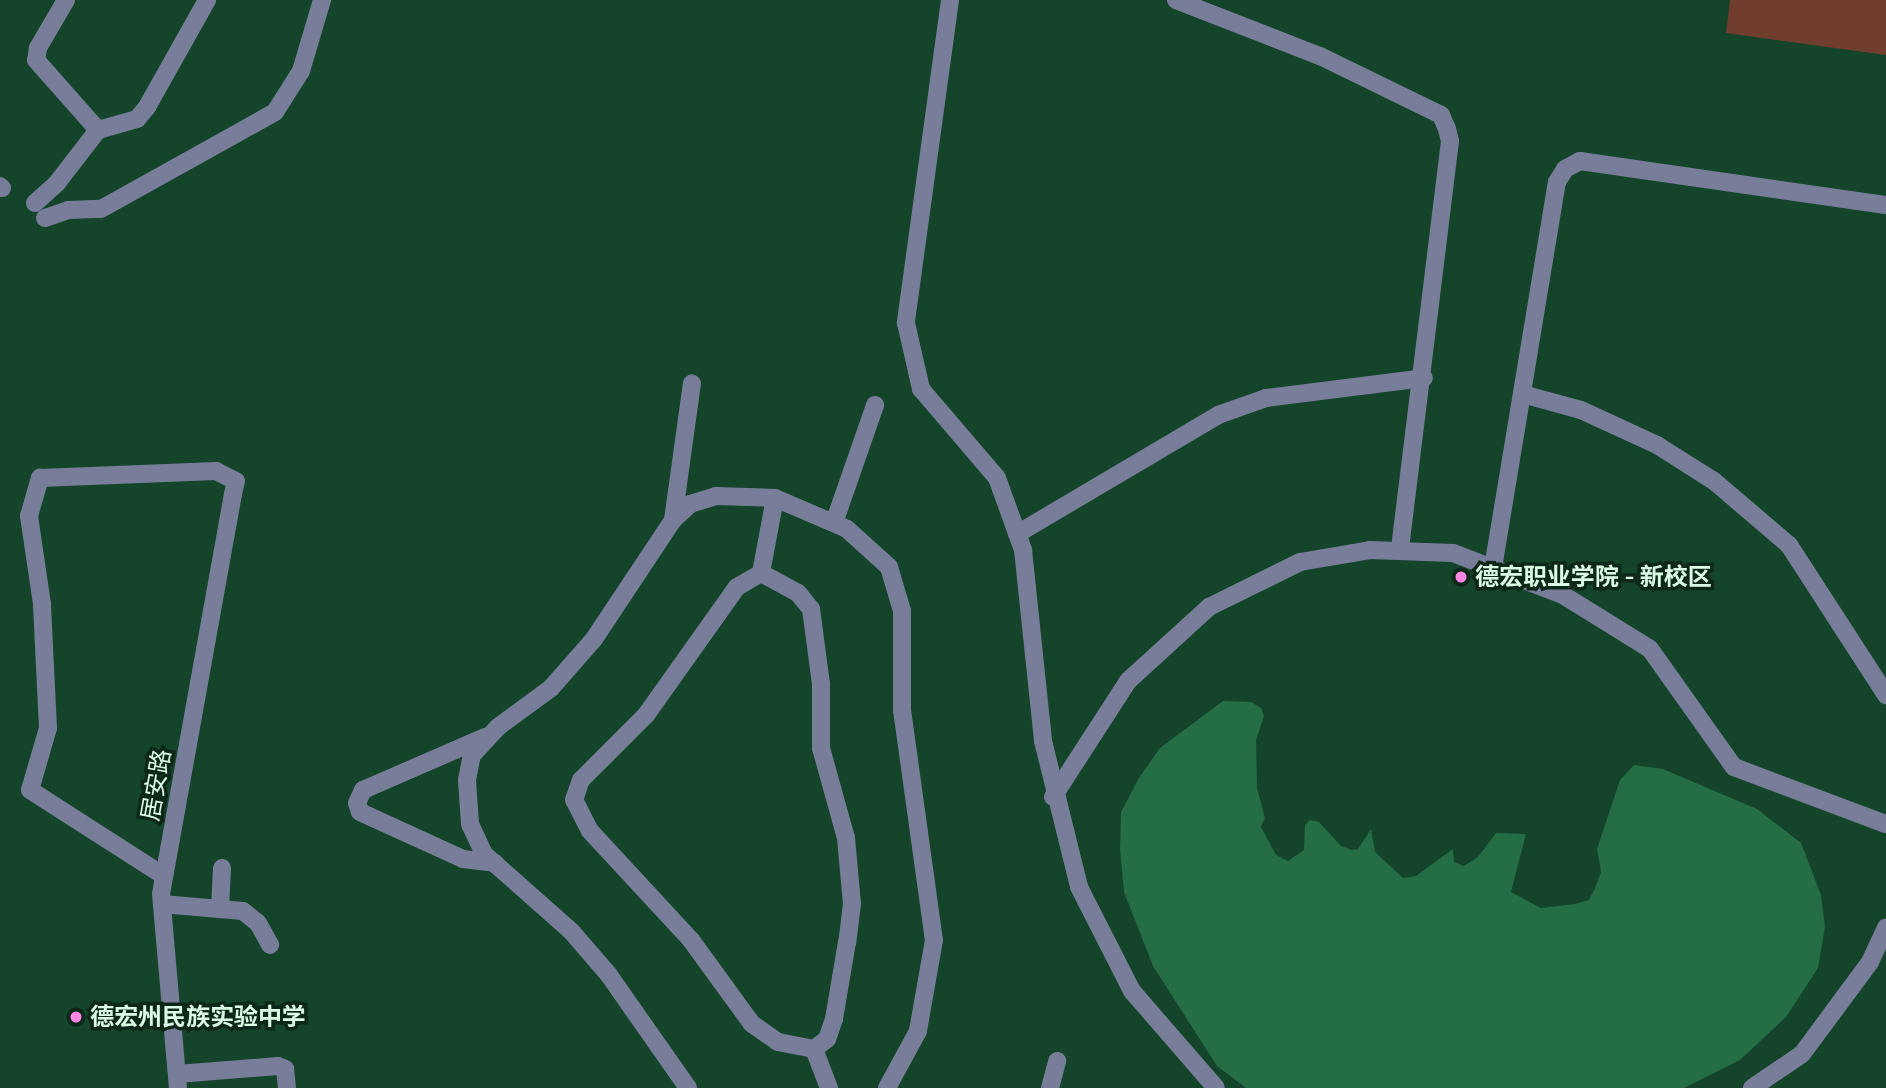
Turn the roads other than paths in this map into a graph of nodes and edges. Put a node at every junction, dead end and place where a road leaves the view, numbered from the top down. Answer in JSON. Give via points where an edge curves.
{"nodes":[{"id":1,"x":66,"y":0,"type":"edge"},
{"id":2,"x":206,"y":0,"type":"edge"},
{"id":3,"x":322,"y":0,"type":"edge"},
{"id":4,"x":950,"y":0,"type":"edge"},
{"id":5,"x":1176,"y":0,"type":"edge"},
{"id":6,"x":98,"y":130,"type":"junction"},
{"id":7,"x":1886,"y":205,"type":"edge"},
{"id":8,"x":1424,"y":378,"type":"junction"},
{"id":9,"x":692,"y":383,"type":"dead end"},
{"id":10,"x":1522,"y":394,"type":"junction"},
{"id":11,"x":876,"y":405,"type":"dead end"},
{"id":12,"x":775,"y":498,"type":"junction"},
{"id":13,"x":673,"y":520,"type":"junction"},
{"id":14,"x":834,"y":523,"type":"junction"},
{"id":15,"x":1017,"y":534,"type":"junction"},
{"id":16,"x":1400,"y":551,"type":"junction"},
{"id":17,"x":1493,"y":568,"type":"junction"},
{"id":18,"x":761,"y":573,"type":"junction"},
{"id":19,"x":1886,"y":695,"type":"edge"},
{"id":20,"x":491,"y":734,"type":"junction"},
{"id":21,"x":1053,"y":797,"type":"junction"},
{"id":22,"x":1886,"y":824,"type":"edge"},
{"id":23,"x":495,"y":863,"type":"junction"},
{"id":24,"x":222,"y":868,"type":"dead end"},
{"id":25,"x":164,"y":876,"type":"junction"},
{"id":26,"x":162,"y":904,"type":"junction"},
{"id":27,"x":220,"y":909,"type":"junction"},
{"id":28,"x":1886,"y":927,"type":"edge"},
{"id":29,"x":270,"y":945,"type":"dead end"},
{"id":30,"x":814,"y":1049,"type":"junction"},
{"id":31,"x":1057,"y":1061,"type":"dead end"},
{"id":32,"x":178,"y":1081,"type":"edge"},
{"id":33,"x":287,"y":1088,"type":"edge"},
{"id":34,"x":688,"y":1088,"type":"edge"},
{"id":35,"x":829,"y":1088,"type":"edge"},
{"id":36,"x":887,"y":1088,"type":"edge"},
{"id":37,"x":1050,"y":1088,"type":"edge"},
{"id":38,"x":1216,"y":1088,"type":"edge"},
{"id":39,"x":1752,"y":1088,"type":"edge"}],
"edges":[{"from":1,"to":6,"type":"street","via":[[38,48],[36,60]]},
{"from":2,"to":6,"type":"street","via":[[147,107],[137,119]]},
{"from":3,"to":6,"type":"street","via":[[301,71],[275,113],[101,209],[40,210]]},
{"from":4,"to":15,"type":"street","via":[[906,323],[921,389],[997,478]]},
{"from":5,"to":8,"type":"street","via":[[1320,56],[1441,115],[1450,142]]},
{"from":7,"to":10,"type":"street","via":[[1580,161],[1565,169],[1557,181]]},
{"from":8,"to":15,"type":"street","via":[[1266,398],[1218,415]]},
{"from":8,"to":16,"type":"street"},
{"from":9,"to":13,"type":"street"},
{"from":10,"to":17,"type":"street"},
{"from":10,"to":19,"type":"street","via":[[1581,410],[1657,446],[1714,481],[1789,545]]},
{"from":11,"to":14,"type":"street"},
{"from":12,"to":13,"type":"street","via":[[716,496],[690,504]]},
{"from":12,"to":14,"type":"street"},
{"from":12,"to":18,"type":"street"},
{"from":13,"to":20,"type":"street","via":[[594,639],[551,688]]},
{"from":14,"to":36,"type":"street","via":[[889,566],[902,611],[902,710],[934,940],[918,1031]]},
{"from":15,"to":21,"type":"street"},
{"from":16,"to":17,"type":"street","via":[[1453,553]]},
{"from":16,"to":21,"type":"street","via":[[1370,550],[1300,562],[1209,607],[1128,681]]},
{"from":17,"to":22,"type":"street","via":[[1563,595],[1650,649],[1734,767]]},
{"from":18,"to":30,"type":"street","via":[[798,593],[811,609],[821,684],[821,748],[846,838],[852,904],[847,942],[834,1020],[827,1039]]},
{"from":18,"to":30,"type":"street","via":[[737,587],[646,715],[582,780],[574,800],[590,831],[691,940],[752,1024],[778,1042]]},
{"from":20,"to":23,"type":"street","via":[[472,755],[467,780],[470,824],[484,854]]},
{"from":20,"to":23,"type":"street","via":[[363,790],[357,803],[360,812],[463,859]]},
{"from":21,"to":38,"type":"street","via":[[1079,887],[1132,991]]},
{"from":23,"to":34,"type":"street","via":[[571,931],[609,975]]},
{"from":24,"to":27,"type":"street"},
{"from":25,"to":25,"type":"street","name":"居安路","via":[[233,494],[232,475],[216,471],[40,478],[29,516],[42,604],[48,727],[30,790]]},
{"from":25,"to":26,"type":"street","name":"居安路"},
{"from":26,"to":27,"type":"street"},
{"from":26,"to":32,"type":"street","name":"居安路"},
{"from":27,"to":29,"type":"street","via":[[243,911],[258,923]]},
{"from":28,"to":39,"type":"street","via":[[1871,962],[1802,1054]]},
{"from":30,"to":35,"type":"street"},
{"from":31,"to":37,"type":"street"},
{"from":32,"to":33,"type":"street","via":[[278,1066],[285,1069]]}]}
